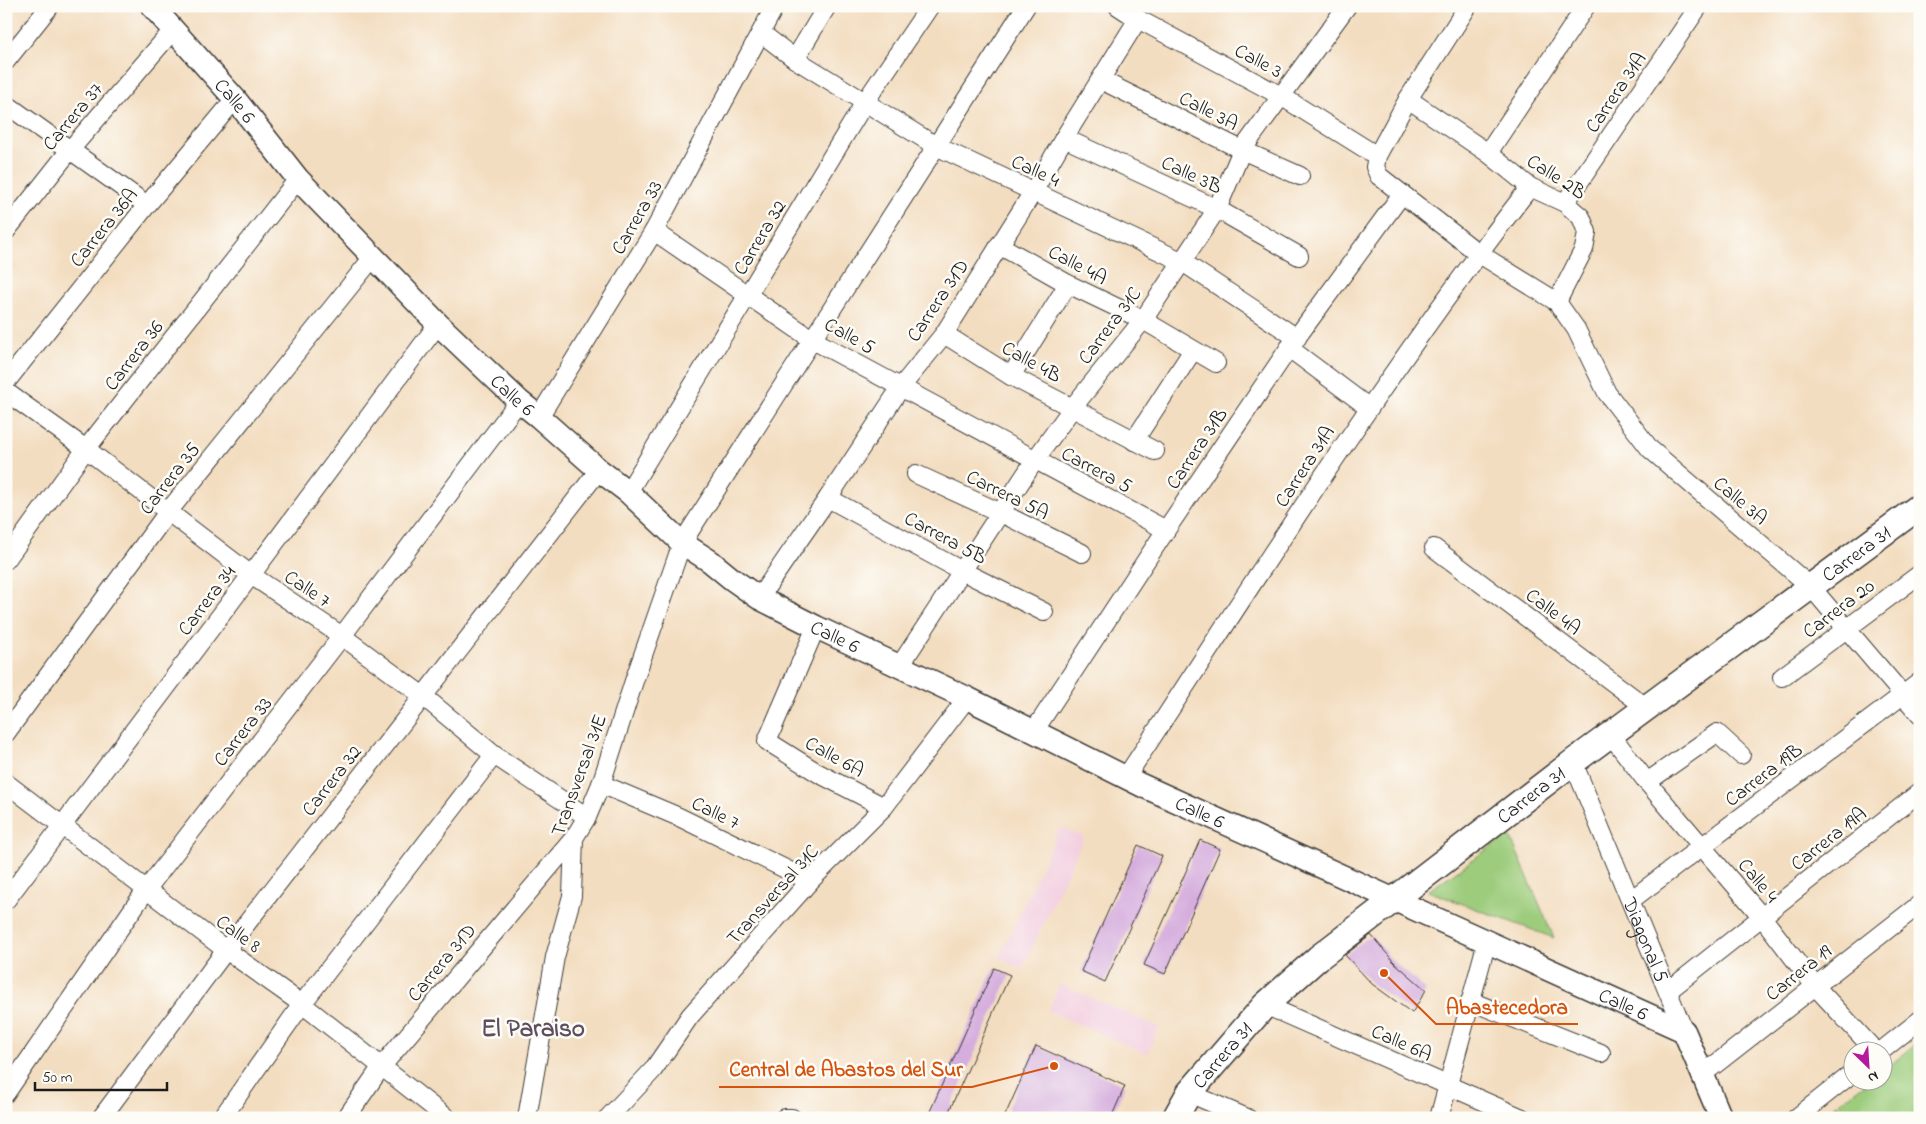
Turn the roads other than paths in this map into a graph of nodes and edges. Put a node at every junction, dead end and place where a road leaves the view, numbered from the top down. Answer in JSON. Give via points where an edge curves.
{"nodes":[{"id":1,"x":50,"y":6,"type":"edge"},
{"id":2,"x":152,"y":6,"type":"edge"},
{"id":3,"x":775,"y":6,"type":"edge"},
{"id":4,"x":827,"y":6,"type":"edge"},
{"id":5,"x":930,"y":6,"type":"edge"},
{"id":6,"x":1026,"y":6,"type":"edge"},
{"id":7,"x":1118,"y":6,"type":"edge"},
{"id":8,"x":1347,"y":6,"type":"edge"},
{"id":9,"x":1468,"y":6,"type":"edge"},
{"id":10,"x":1586,"y":6,"type":"edge"},
{"id":11,"x":1694,"y":8,"type":"edge"},
{"id":12,"x":1138,"y":19,"type":"junction"},
{"id":13,"x":173,"y":30,"type":"junction"},
{"id":14,"x":762,"y":33,"type":"junction"},
{"id":15,"x":795,"y":59,"type":"junction"},
{"id":16,"x":6,"y":61,"type":"edge"},
{"id":17,"x":1101,"y":80,"type":"junction"},
{"id":18,"x":1281,"y":96,"type":"junction"},
{"id":19,"x":235,"y":99,"type":"junction"},
{"id":20,"x":1408,"y":99,"type":"junction"},
{"id":21,"x":865,"y":102,"type":"junction"},
{"id":22,"x":6,"y":104,"type":"edge"},
{"id":23,"x":1064,"y":138,"type":"junction"},
{"id":24,"x":936,"y":146,"type":"junction"},
{"id":25,"x":70,"y":150,"type":"junction"},
{"id":26,"x":1242,"y":150,"type":"junction"},
{"id":27,"x":1488,"y":153,"type":"junction"},
{"id":28,"x":1377,"y":156,"type":"junction"},
{"id":29,"x":1300,"y":176,"type":"dead end"},
{"id":30,"x":298,"y":179,"type":"junction"},
{"id":31,"x":1530,"y":187,"type":"junction"},
{"id":32,"x":1033,"y":192,"type":"junction"},
{"id":33,"x":1402,"y":194,"type":"junction"},
{"id":34,"x":1566,"y":202,"type":"junction"},
{"id":35,"x":147,"y":205,"type":"junction"},
{"id":36,"x":1216,"y":209,"type":"junction"},
{"id":37,"x":6,"y":231,"type":"edge"},
{"id":38,"x":654,"y":231,"type":"junction"},
{"id":39,"x":999,"y":245,"type":"junction"},
{"id":40,"x":1478,"y":253,"type":"junction"},
{"id":41,"x":374,"y":256,"type":"junction"},
{"id":42,"x":1299,"y":256,"type":"dead end"},
{"id":43,"x":1181,"y":261,"type":"junction"},
{"id":44,"x":1068,"y":284,"type":"junction"},
{"id":45,"x":749,"y":295,"type":"junction"},
{"id":46,"x":1556,"y":302,"type":"junction"},
{"id":47,"x":1143,"y":320,"type":"junction"},
{"id":48,"x":438,"y":324,"type":"junction"},
{"id":49,"x":944,"y":334,"type":"junction"},
{"id":50,"x":813,"y":340,"type":"junction"},
{"id":51,"x":1293,"y":343,"type":"junction"},
{"id":52,"x":1193,"y":350,"type":"junction"},
{"id":53,"x":1216,"y":363,"type":"dead end"},
{"id":54,"x":1011,"y":376,"type":"junction"},
{"id":55,"x":6,"y":382,"type":"edge"},
{"id":56,"x":901,"y":387,"type":"junction"},
{"id":57,"x":6,"y":392,"type":"edge"},
{"id":58,"x":519,"y":402,"type":"junction"},
{"id":59,"x":1073,"y":407,"type":"junction"},
{"id":60,"x":1368,"y":407,"type":"junction"},
{"id":61,"x":539,"y":417,"type":"junction"},
{"id":62,"x":1134,"y":441,"type":"junction"},
{"id":63,"x":86,"y":449,"type":"junction"},
{"id":64,"x":1154,"y":451,"type":"dead end"},
{"id":65,"x":1035,"y":460,"type":"junction"},
{"id":66,"x":599,"y":470,"type":"junction"},
{"id":67,"x":916,"y":474,"type":"dead end"},
{"id":68,"x":628,"y":492,"type":"junction"},
{"id":69,"x":828,"y":498,"type":"junction"},
{"id":70,"x":1920,"y":506,"type":"edge"},
{"id":71,"x":168,"y":512,"type":"junction"},
{"id":72,"x":1001,"y":513,"type":"junction"},
{"id":73,"x":1166,"y":530,"type":"junction"},
{"id":74,"x":682,"y":543,"type":"junction"},
{"id":75,"x":1434,"y":548,"type":"dead end"},
{"id":76,"x":1082,"y":554,"type":"dead end"},
{"id":77,"x":6,"y":560,"type":"edge"},
{"id":78,"x":962,"y":571,"type":"junction"},
{"id":79,"x":1920,"y":574,"type":"edge"},
{"id":80,"x":251,"y":575,"type":"junction"},
{"id":81,"x":1811,"y":587,"type":"junction"},
{"id":82,"x":759,"y":598,"type":"junction"},
{"id":83,"x":1044,"y":612,"type":"dead end"},
{"id":84,"x":816,"y":627,"type":"junction"},
{"id":85,"x":1847,"y":628,"type":"junction"},
{"id":86,"x":342,"y":636,"type":"junction"},
{"id":87,"x":899,"y":667,"type":"junction"},
{"id":88,"x":1782,"y":677,"type":"dead end"},
{"id":89,"x":1920,"y":682,"type":"edge"},
{"id":90,"x":1903,"y":695,"type":"junction"},
{"id":91,"x":423,"y":696,"type":"junction"},
{"id":92,"x":967,"y":698,"type":"junction"},
{"id":93,"x":1647,"y":708,"type":"junction"},
{"id":94,"x":1920,"y":715,"type":"edge"},
{"id":95,"x":1034,"y":731,"type":"junction"},
{"id":96,"x":6,"y":733,"type":"edge"},
{"id":97,"x":1611,"y":735,"type":"junction"},
{"id":98,"x":494,"y":755,"type":"junction"},
{"id":99,"x":1741,"y":755,"type":"dead end"},
{"id":100,"x":1573,"y":762,"type":"junction"},
{"id":101,"x":1126,"y":777,"type":"junction"},
{"id":102,"x":6,"y":782,"type":"edge"},
{"id":103,"x":1647,"y":782,"type":"junction"},
{"id":104,"x":601,"y":784,"type":"junction"},
{"id":105,"x":1920,"y":792,"type":"edge"},
{"id":106,"x":884,"y":807,"type":"junction"},
{"id":107,"x":587,"y":817,"type":"junction"},
{"id":108,"x":62,"y":826,"type":"junction"},
{"id":109,"x":574,"y":838,"type":"junction"},
{"id":110,"x":1702,"y":846,"type":"junction"},
{"id":111,"x":810,"y":881,"type":"junction"},
{"id":112,"x":146,"y":890,"type":"junction"},
{"id":113,"x":6,"y":900,"type":"edge"},
{"id":114,"x":1396,"y":900,"type":"junction"},
{"id":115,"x":1631,"y":900,"type":"junction"},
{"id":116,"x":1920,"y":904,"type":"edge"},
{"id":117,"x":1762,"y":917,"type":"junction"},
{"id":118,"x":1487,"y":941,"type":"junction"},
{"id":119,"x":226,"y":950,"type":"junction"},
{"id":120,"x":1815,"y":986,"type":"junction"},
{"id":121,"x":1668,"y":991,"type":"junction"},
{"id":122,"x":1470,"y":1001,"type":"junction"},
{"id":123,"x":302,"y":1004,"type":"junction"},
{"id":124,"x":1264,"y":1005,"type":"junction"},
{"id":125,"x":1920,"y":1020,"type":"edge"},
{"id":126,"x":1684,"y":1031,"type":"junction"},
{"id":127,"x":1867,"y":1042,"type":"edge"},
{"id":128,"x":1892,"y":1042,"type":"edge"},
{"id":129,"x":1601,"y":1053,"type":"dead end"},
{"id":130,"x":382,"y":1066,"type":"junction"},
{"id":131,"x":1703,"y":1074,"type":"junction"},
{"id":132,"x":1844,"y":1080,"type":"edge"},
{"id":133,"x":1447,"y":1085,"type":"junction"},
{"id":134,"x":6,"y":1093,"type":"edge"},
{"id":135,"x":1189,"y":1093,"type":"junction"},
{"id":136,"x":101,"y":1118,"type":"edge"},
{"id":137,"x":222,"y":1118,"type":"edge"},
{"id":138,"x":346,"y":1118,"type":"edge"},
{"id":139,"x":447,"y":1118,"type":"edge"},
{"id":140,"x":527,"y":1118,"type":"edge"},
{"id":141,"x":608,"y":1118,"type":"edge"},
{"id":142,"x":1175,"y":1118,"type":"edge"},
{"id":143,"x":1247,"y":1118,"type":"edge"},
{"id":144,"x":1438,"y":1118,"type":"edge"},
{"id":145,"x":1522,"y":1118,"type":"edge"},
{"id":146,"x":1721,"y":1118,"type":"edge"},
{"id":147,"x":1796,"y":1118,"type":"edge"}],
"edges":[{"from":1,"to":16,"type":"street"},
{"from":2,"to":13,"type":"street","name":"Calle 6"},
{"from":3,"to":14,"type":"street"},
{"from":4,"to":15,"type":"street"},
{"from":5,"to":21,"type":"street","name":"Carrera 32"},
{"from":6,"to":24,"type":"street"},
{"from":7,"to":12,"type":"street","name":"Calle 3"},
{"from":8,"to":18,"type":"street","name":"Carrera 31C"},
{"from":9,"to":20,"type":"street"},
{"from":10,"to":27,"type":"street"},
{"from":11,"to":34,"type":"street","name":"Carrera 31A"},
{"from":12,"to":17,"type":"street","name":"Carrera 31D"},
{"from":12,"to":18,"type":"street","name":"Calle 3"},
{"from":13,"to":19,"type":"street","name":"Calle 6"},
{"from":13,"to":25,"type":"street","name":"Carrera 37"},
{"from":14,"to":15,"type":"street","name":"Calle 4"},
{"from":14,"to":38,"type":"street","name":"Carrera 33"},
{"from":15,"to":21,"type":"street","name":"Calle 4"},
{"from":17,"to":23,"type":"street","name":"Carrera 31D"},
{"from":17,"to":26,"type":"street","name":"Calle 3A"},
{"from":18,"to":26,"type":"street","name":"Carrera 31C"},
{"from":18,"to":28,"type":"street","name":"Calle 3"},
{"from":19,"to":30,"type":"street","name":"Calle 6"},
{"from":19,"to":35,"type":"street","name":"Carrera 36A"},
{"from":20,"to":27,"type":"street","name":"Calle 2B"},
{"from":20,"to":28,"type":"street"},
{"from":21,"to":24,"type":"street","name":"Calle 4"},
{"from":21,"to":45,"type":"street","name":"Carrera 32"},
{"from":22,"to":25,"type":"street"},
{"from":23,"to":32,"type":"street","name":"Carrera 31D"},
{"from":23,"to":36,"type":"street","name":"Calle 3B"},
{"from":24,"to":32,"type":"street","name":"Calle 4"},
{"from":24,"to":50,"type":"street"},
{"from":25,"to":35,"type":"street"},
{"from":25,"to":37,"type":"street","name":"Carrera 37"},
{"from":26,"to":29,"type":"street","name":"Calle 3A"},
{"from":26,"to":36,"type":"street","name":"Carrera 31C"},
{"from":27,"to":31,"type":"street","name":"Calle 2B"},
{"from":28,"to":33,"type":"street","via":[[1375,167],[1379,176]]},
{"from":30,"to":41,"type":"street","name":"Calle 6"},
{"from":30,"to":63,"type":"street","name":"Carrera 36"},
{"from":31,"to":34,"type":"street","name":"Calle 2B"},
{"from":31,"to":40,"type":"street","name":"Carrera 31A"},
{"from":32,"to":39,"type":"street","name":"Carrera 31D"},
{"from":32,"to":43,"type":"street","name":"Calle 4"},
{"from":33,"to":40,"type":"street"},
{"from":33,"to":51,"type":"street","name":"Carrera 31B"},
{"from":34,"to":46,"type":"street","name":"Calle 2B","via":[[1581,217],[1587,232],[1584,249]]},
{"from":35,"to":55,"type":"street","name":"Carrera 36A"},
{"from":36,"to":42,"type":"street","name":"Calle 3B"},
{"from":36,"to":43,"type":"street","name":"Carrera 31C"},
{"from":38,"to":45,"type":"street","name":"Calle 5"},
{"from":38,"to":61,"type":"street","name":"Carrera 33"},
{"from":39,"to":44,"type":"street","name":"Calle 4A"},
{"from":39,"to":49,"type":"street","name":"Carrera 31D"},
{"from":40,"to":46,"type":"street"},
{"from":40,"to":60,"type":"street","name":"Carrera 31A"},
{"from":41,"to":48,"type":"street","name":"Calle 6"},
{"from":41,"to":71,"type":"street","name":"Carrera 35"},
{"from":43,"to":47,"type":"street","name":"Carrera 31C"},
{"from":43,"to":51,"type":"street","name":"Calle 4"},
{"from":44,"to":47,"type":"street","name":"Calle 4A"},
{"from":44,"to":54,"type":"street"},
{"from":45,"to":50,"type":"street","name":"Calle 5"},
{"from":45,"to":68,"type":"street","name":"Carrera 32"},
{"from":46,"to":81,"type":"street","name":"Calle 3A","via":[[1576,329],[1607,393],[1650,449]]},
{"from":47,"to":52,"type":"street","name":"Calle 4A"},
{"from":47,"to":59,"type":"street","name":"Carrera 31C"},
{"from":48,"to":58,"type":"street","name":"Calle 6"},
{"from":48,"to":80,"type":"street","name":"Carrera 34"},
{"from":49,"to":54,"type":"street","name":"Calle 4B"},
{"from":49,"to":56,"type":"street","name":"Carrera 31D"},
{"from":50,"to":56,"type":"street","name":"Calle 5"},
{"from":50,"to":74,"type":"street"},
{"from":51,"to":60,"type":"street","name":"Calle 4"},
{"from":51,"to":73,"type":"street","name":"Carrera 31B"},
{"from":52,"to":53,"type":"street","name":"Calle 4A"},
{"from":52,"to":62,"type":"street"},
{"from":54,"to":59,"type":"street","name":"Calle 4B"},
{"from":56,"to":65,"type":"street","name":"Calle 5"},
{"from":56,"to":69,"type":"street","name":"Carrera 31D"},
{"from":57,"to":63,"type":"street","name":"Calle 7"},
{"from":58,"to":61,"type":"street","name":"Calle 6"},
{"from":58,"to":86,"type":"street","name":"Carrera 33"},
{"from":59,"to":62,"type":"street","name":"Calle 4B"},
{"from":59,"to":65,"type":"street","name":"Carrera 31C"},
{"from":60,"to":101,"type":"street","name":"Carrera 31A"},
{"from":61,"to":66,"type":"street","name":"Calle 6"},
{"from":62,"to":64,"type":"street","name":"Calle 4B"},
{"from":63,"to":71,"type":"street","name":"Calle 7"},
{"from":63,"to":77,"type":"street","name":"Carrera 36"},
{"from":65,"to":72,"type":"street","name":"Carrera 31C"},
{"from":65,"to":73,"type":"street","name":"Carrera 5"},
{"from":66,"to":68,"type":"street","name":"Calle 6"},
{"from":66,"to":91,"type":"street","name":"Carrera 32"},
{"from":67,"to":72,"type":"street","name":"Carrera 5A"},
{"from":68,"to":74,"type":"street","name":"Calle 6"},
{"from":69,"to":78,"type":"street","name":"Carrera 5B"},
{"from":69,"to":82,"type":"street","name":"Carrera 31D"},
{"from":70,"to":81,"type":"main road","name":"Carrera 31"},
{"from":71,"to":80,"type":"street","name":"Calle 7"},
{"from":71,"to":96,"type":"street","name":"Carrera 35"},
{"from":72,"to":76,"type":"street","name":"Carrera 5A"},
{"from":72,"to":78,"type":"street","name":"Carrera 31C"},
{"from":73,"to":95,"type":"street","name":"Carrera 31B"},
{"from":74,"to":82,"type":"street","name":"Calle 6"},
{"from":74,"to":104,"type":"street","name":"Transversal 31E"},
{"from":75,"to":93,"type":"street","name":"Calle 4A"},
{"from":78,"to":83,"type":"street","name":"Carrera 5B"},
{"from":78,"to":87,"type":"street","name":"Carrera 31C"},
{"from":79,"to":85,"type":"street","name":"Carrera 20"},
{"from":80,"to":86,"type":"street","name":"Calle 7"},
{"from":80,"to":108,"type":"street","name":"Carrera 34"},
{"from":81,"to":85,"type":"street","name":"Calle 3A"},
{"from":81,"to":93,"type":"main road","name":"Carrera 31"},
{"from":82,"to":84,"type":"street","name":"Calle 6"},
{"from":84,"to":87,"type":"street","name":"Calle 6"},
{"from":84,"to":106,"type":"street","name":"Calle 6A","via":[[767,741],[818,773]]},
{"from":85,"to":88,"type":"street","name":"Carrera 20"},
{"from":85,"to":90,"type":"street","name":"Calle 3A"},
{"from":86,"to":91,"type":"street","name":"Calle 7"},
{"from":86,"to":112,"type":"street","name":"Carrera 33"},
{"from":87,"to":92,"type":"street","name":"Calle 6"},
{"from":89,"to":90,"type":"street","name":"Carrera 19B"},
{"from":90,"to":94,"type":"street","name":"Calle 3A"},
{"from":90,"to":110,"type":"street","name":"Carrera 19B"},
{"from":91,"to":98,"type":"street","name":"Calle 7"},
{"from":91,"to":119,"type":"street","name":"Carrera 32"},
{"from":92,"to":95,"type":"street","name":"Calle 6"},
{"from":92,"to":106,"type":"street","name":"Transversal 31C"},
{"from":93,"to":97,"type":"main road","name":"Carrera 31"},
{"from":95,"to":101,"type":"street","name":"Calle 6"},
{"from":97,"to":100,"type":"main road","name":"Carrera 31"},
{"from":97,"to":103,"type":"street","name":"Calle 4"},
{"from":98,"to":107,"type":"street","name":"Calle 7"},
{"from":98,"to":123,"type":"street"},
{"from":99,"to":103,"type":"street","via":[[1718,733]]},
{"from":100,"to":114,"type":"main road","name":"Carrera 31"},
{"from":100,"to":115,"type":"street","name":"Diagonal 5"},
{"from":101,"to":114,"type":"street","name":"Calle 6"},
{"from":102,"to":108,"type":"street","name":"Calle 8"},
{"from":103,"to":110,"type":"street","name":"Calle 4"},
{"from":104,"to":107,"type":"street","name":"Transversal 31E"},
{"from":104,"to":111,"type":"street","name":"Calle 7","via":[[679,817]]},
{"from":105,"to":117,"type":"street","name":"Carrera 19A"},
{"from":106,"to":111,"type":"street","name":"Transversal 31C"},
{"from":107,"to":109,"type":"street","name":"Transversal 31E"},
{"from":108,"to":112,"type":"street","name":"Calle 8"},
{"from":108,"to":113,"type":"street","name":"Carrera 34"},
{"from":109,"to":130,"type":"street","name":"Carrera 31D"},
{"from":109,"to":140,"type":"street","name":"Transversal 31E","via":[[572,896],[554,957]]},
{"from":110,"to":115,"type":"street","name":"Carrera 19B"},
{"from":110,"to":117,"type":"street","name":"Calle 4"},
{"from":111,"to":141,"type":"street","name":"Transversal 31C","via":[[690,1016],[653,1070]]},
{"from":112,"to":119,"type":"street","name":"Calle 8"},
{"from":112,"to":134,"type":"street","name":"Carrera 33"},
{"from":114,"to":118,"type":"street","name":"Calle 6"},
{"from":114,"to":124,"type":"main road","name":"Carrera 31","via":[[1318,958]]},
{"from":115,"to":121,"type":"street","name":"Diagonal 5"},
{"from":116,"to":120,"type":"street","name":"Carrera 19"},
{"from":117,"to":120,"type":"street","name":"Calle 4"},
{"from":117,"to":121,"type":"street","name":"Carrera 19A"},
{"from":118,"to":122,"type":"street"},
{"from":118,"to":126,"type":"street","name":"Calle 6"},
{"from":119,"to":123,"type":"street","name":"Calle 8"},
{"from":119,"to":136,"type":"street","name":"Carrera 32"},
{"from":120,"to":127,"type":"street","name":"Calle 4"},
{"from":120,"to":131,"type":"street","name":"Carrera 19"},
{"from":121,"to":126,"type":"street","name":"Diagonal 5"},
{"from":122,"to":129,"type":"street"},
{"from":122,"to":133,"type":"street"},
{"from":123,"to":130,"type":"street","name":"Calle 8"},
{"from":123,"to":137,"type":"street"},
{"from":124,"to":133,"type":"street","name":"Calle 6A"},
{"from":124,"to":135,"type":"main road","name":"Carrera 31"},
{"from":125,"to":128,"type":"street"},
{"from":126,"to":131,"type":"street","name":"Diagonal 5"},
{"from":130,"to":138,"type":"street","name":"Carrera 31D"},
{"from":130,"to":139,"type":"street","name":"Calle 8"},
{"from":131,"to":146,"type":"street","name":"Diagonal 5"},
{"from":132,"to":147,"type":"street"},
{"from":133,"to":144,"type":"street"},
{"from":133,"to":145,"type":"street","name":"Calle 6A"},
{"from":135,"to":142,"type":"main road","name":"Carrera 31"},
{"from":135,"to":143,"type":"street"}]}
